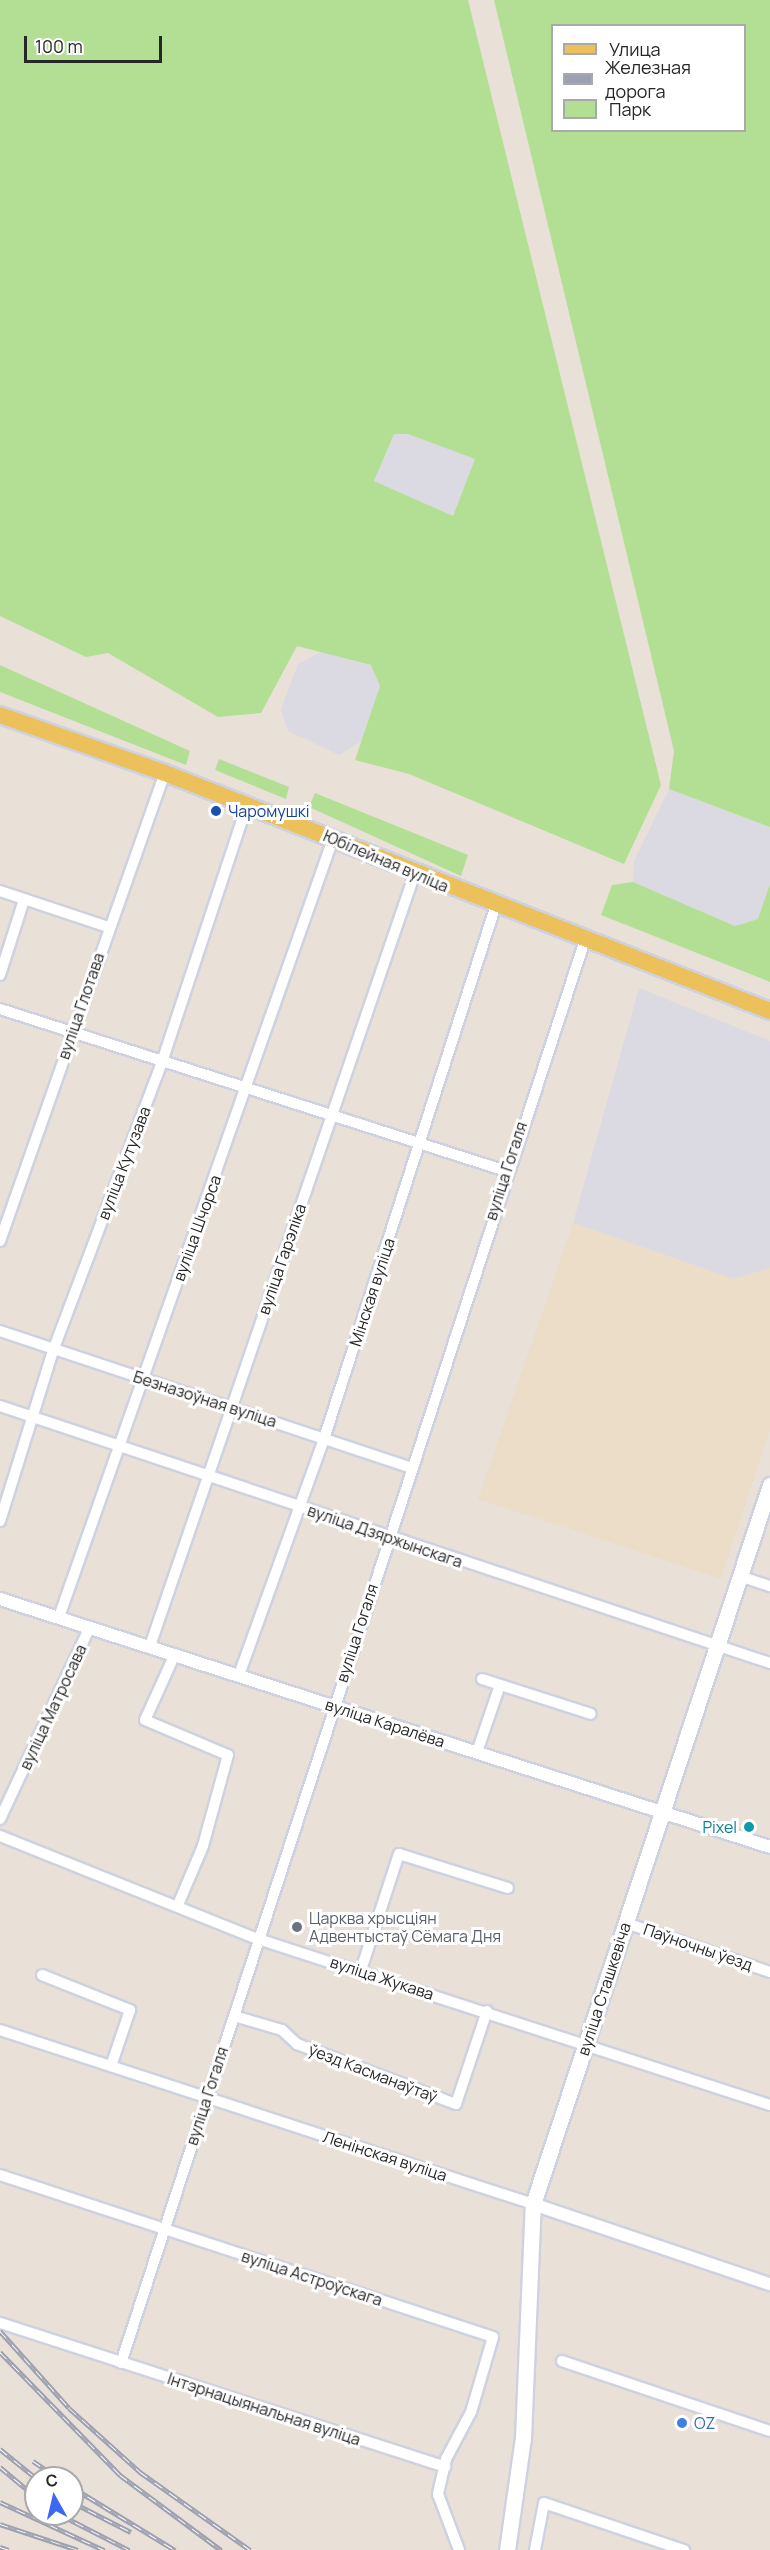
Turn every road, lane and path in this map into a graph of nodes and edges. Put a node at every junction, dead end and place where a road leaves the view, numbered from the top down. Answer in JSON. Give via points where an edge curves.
{"nodes":[{"id":1,"x":0,"y":715,"type":"edge"},
{"id":2,"x":165,"y":773,"type":"junction"},
{"id":3,"x":248,"y":805,"type":"junction"},
{"id":4,"x":333,"y":838,"type":"junction"},
{"id":5,"x":415,"y":873,"type":"junction"},
{"id":6,"x":0,"y":891,"type":"edge"},
{"id":7,"x":24,"y":900,"type":"junction"},
{"id":8,"x":496,"y":905,"type":"junction"},
{"id":9,"x":108,"y":927,"type":"junction"},
{"id":10,"x":585,"y":940,"type":"junction"},
{"id":11,"x":0,"y":975,"type":"edge"},
{"id":12,"x":0,"y":1009,"type":"edge"},
{"id":13,"x":770,"y":1011,"type":"edge"},
{"id":14,"x":73,"y":1031,"type":"junction"},
{"id":15,"x":162,"y":1062,"type":"junction"},
{"id":16,"x":248,"y":1085,"type":"junction"},
{"id":17,"x":333,"y":1113,"type":"junction"},
{"id":18,"x":422,"y":1142,"type":"junction"},
{"id":19,"x":506,"y":1171,"type":"junction"},
{"id":20,"x":0,"y":1241,"type":"edge"},
{"id":21,"x":0,"y":1330,"type":"edge"},
{"id":22,"x":54,"y":1348,"type":"junction"},
{"id":23,"x":142,"y":1378,"type":"junction"},
{"id":24,"x":0,"y":1406,"type":"edge"},
{"id":25,"x":230,"y":1407,"type":"junction"},
{"id":26,"x":31,"y":1418,"type":"junction"},
{"id":27,"x":324,"y":1438,"type":"junction"},
{"id":28,"x":119,"y":1449,"type":"junction"},
{"id":29,"x":410,"y":1467,"type":"junction"},
{"id":30,"x":206,"y":1478,"type":"junction"},
{"id":31,"x":770,"y":1485,"type":"edge"},
{"id":32,"x":297,"y":1506,"type":"junction"},
{"id":33,"x":0,"y":1521,"type":"edge"},
{"id":34,"x":387,"y":1538,"type":"junction"},
{"id":35,"x":739,"y":1576,"type":"junction"},
{"id":36,"x":770,"y":1586,"type":"edge"},
{"id":37,"x":0,"y":1599,"type":"edge"},
{"id":38,"x":59,"y":1617,"type":"junction"},
{"id":39,"x":90,"y":1627,"type":"junction"},
{"id":40,"x":716,"y":1645,"type":"junction"},
{"id":41,"x":150,"y":1646,"type":"junction"},
{"id":42,"x":175,"y":1654,"type":"junction"},
{"id":43,"x":770,"y":1663,"type":"edge"},
{"id":44,"x":239,"y":1675,"type":"junction"},
{"id":45,"x":482,"y":1679,"type":"dead end"},
{"id":46,"x":500,"y":1685,"type":"junction"},
{"id":47,"x":333,"y":1707,"type":"junction"},
{"id":48,"x":591,"y":1714,"type":"dead end"},
{"id":49,"x":477,"y":1752,"type":"junction"},
{"id":50,"x":662,"y":1811,"type":"junction"},
{"id":51,"x":0,"y":1819,"type":"edge"},
{"id":52,"x":0,"y":1836,"type":"edge"},
{"id":53,"x":770,"y":1847,"type":"edge"},
{"id":54,"x":507,"y":1888,"type":"dead end"},
{"id":55,"x":178,"y":1905,"type":"junction"},
{"id":56,"x":626,"y":1923,"type":"junction"},
{"id":57,"x":258,"y":1939,"type":"junction"},
{"id":58,"x":361,"y":1970,"type":"junction"},
{"id":59,"x":770,"y":1972,"type":"edge"},
{"id":60,"x":42,"y":1974,"type":"dead end"},
{"id":61,"x":487,"y":2011,"type":"junction"},
{"id":62,"x":234,"y":2016,"type":"junction"},
{"id":63,"x":0,"y":2030,"type":"edge"},
{"id":64,"x":587,"y":2043,"type":"junction"},
{"id":65,"x":111,"y":2066,"type":"junction"},
{"id":66,"x":207,"y":2097,"type":"junction"},
{"id":67,"x":770,"y":2105,"type":"edge"},
{"id":68,"x":0,"y":2175,"type":"edge"},
{"id":69,"x":533,"y":2204,"type":"junction"},
{"id":70,"x":163,"y":2229,"type":"junction"},
{"id":71,"x":770,"y":2284,"type":"edge"},
{"id":72,"x":0,"y":2323,"type":"edge"},
{"id":73,"x":561,"y":2361,"type":"dead end"},
{"id":74,"x":121,"y":2363,"type":"junction"},
{"id":75,"x":770,"y":2431,"type":"edge"},
{"id":76,"x":445,"y":2466,"type":"junction"},
{"id":77,"x":459,"y":2550,"type":"edge"},
{"id":78,"x":507,"y":2550,"type":"edge"},
{"id":79,"x":535,"y":2550,"type":"edge"},
{"id":80,"x":684,"y":2550,"type":"edge"}],
"edges":[{"from":1,"to":2,"type":"main road","name":"Юбілейная вуліца"},
{"from":2,"to":3,"type":"main road","name":"Юбілейная вуліца"},
{"from":2,"to":9,"type":"street","name":"вуліца Глотава"},
{"from":3,"to":4,"type":"main road","name":"Юбілейная вуліца"},
{"from":3,"to":15,"type":"street","name":"вуліца Кутузава"},
{"from":4,"to":5,"type":"main road","name":"Юбілейная вуліца"},
{"from":4,"to":16,"type":"street","name":"вуліца Шчорса"},
{"from":5,"to":8,"type":"main road","name":"Юбілейная вуліца"},
{"from":5,"to":17,"type":"street","name":"вуліца Гарэліка"},
{"from":6,"to":7,"type":"street"},
{"from":7,"to":9,"type":"street"},
{"from":7,"to":11,"type":"street"},
{"from":8,"to":10,"type":"main road","name":"Юбілейная вуліца"},
{"from":8,"to":18,"type":"street","name":"Мінская вуліца"},
{"from":9,"to":14,"type":"street","name":"вуліца Глотава"},
{"from":10,"to":13,"type":"main road","name":"Юбілейная вуліца"},
{"from":10,"to":19,"type":"street","name":"вуліца Гогаля"},
{"from":12,"to":14,"type":"street"},
{"from":14,"to":15,"type":"street"},
{"from":14,"to":20,"type":"street","name":"вуліца Глотава"},
{"from":15,"to":16,"type":"street"},
{"from":15,"to":22,"type":"street","name":"вуліца Кутузава"},
{"from":16,"to":17,"type":"street"},
{"from":16,"to":23,"type":"street","name":"вуліца Шчорса"},
{"from":17,"to":18,"type":"street"},
{"from":17,"to":25,"type":"street","name":"вуліца Гарэліка"},
{"from":18,"to":19,"type":"street"},
{"from":18,"to":27,"type":"street","name":"Мінская вуліца"},
{"from":19,"to":29,"type":"street","name":"вуліца Гогаля"},
{"from":21,"to":22,"type":"street","name":"Безназоўная вуліца"},
{"from":22,"to":23,"type":"street","name":"Безназоўная вуліца"},
{"from":22,"to":26,"type":"street","name":"вуліца Кутузава"},
{"from":23,"to":25,"type":"street","name":"Безназоўная вуліца"},
{"from":23,"to":28,"type":"street","name":"вуліца Шчорса"},
{"from":24,"to":26,"type":"street","name":"вуліца Дзяржынскага"},
{"from":25,"to":27,"type":"street","name":"Безназоўная вуліца"},
{"from":25,"to":30,"type":"street","name":"вуліца Гарэліка"},
{"from":26,"to":28,"type":"street","name":"вуліца Дзяржынскага"},
{"from":26,"to":33,"type":"street","name":"вуліца Кутузава"},
{"from":27,"to":29,"type":"street","name":"Безназоўная вуліца"},
{"from":27,"to":32,"type":"street","name":"Мінская вуліца"},
{"from":28,"to":30,"type":"street","name":"вуліца Дзяржынскага"},
{"from":28,"to":38,"type":"street","name":"вуліца Шчорса"},
{"from":29,"to":34,"type":"street","name":"вуліца Гогаля"},
{"from":30,"to":32,"type":"street","name":"вуліца Дзяржынскага"},
{"from":30,"to":41,"type":"street","name":"вуліца Гарэліка"},
{"from":31,"to":35,"type":"main road","name":"вуліца Сташкевіча"},
{"from":32,"to":34,"type":"street","name":"вуліца Дзяржынскага"},
{"from":32,"to":44,"type":"street","name":"Мінская вуліца"},
{"from":34,"to":40,"type":"street","name":"вуліца Дзяржынскага"},
{"from":34,"to":47,"type":"street","name":"вуліца Гогаля"},
{"from":35,"to":36,"type":"street"},
{"from":35,"to":40,"type":"main road","name":"вуліца Сташкевіча"},
{"from":37,"to":38,"type":"street","name":"вуліца Каралёва"},
{"from":38,"to":39,"type":"street","name":"вуліца Каралёва"},
{"from":39,"to":41,"type":"street","name":"вуліца Каралёва"},
{"from":39,"to":51,"type":"street","name":"вуліца Матросава"},
{"from":40,"to":43,"type":"street","name":"вуліца Дзяржынскага"},
{"from":40,"to":50,"type":"main road","name":"вуліца Сташкевіча"},
{"from":41,"to":42,"type":"street","name":"вуліца Каралёва"},
{"from":42,"to":44,"type":"street","name":"вуліца Каралёва"},
{"from":42,"to":55,"type":"street","via":[[145,1720],[228,1755],[203,1846]]},
{"from":44,"to":47,"type":"street","name":"вуліца Каралёва"},
{"from":45,"to":46,"type":"street"},
{"from":46,"to":48,"type":"street"},
{"from":46,"to":49,"type":"street"},
{"from":47,"to":49,"type":"street","name":"вуліца Каралёва"},
{"from":47,"to":57,"type":"street","name":"вуліца Гогаля"},
{"from":49,"to":50,"type":"street","name":"вуліца Каралёва"},
{"from":50,"to":53,"type":"street","name":"вуліца Каралёва"},
{"from":50,"to":56,"type":"main road","name":"вуліца Сташкевіча"},
{"from":52,"to":55,"type":"street","name":"вуліца Жукава"},
{"from":54,"to":58,"type":"street","via":[[399,1854]]},
{"from":55,"to":57,"type":"street","name":"вуліца Жукава"},
{"from":56,"to":59,"type":"street","name":"Паўночны ўезд"},
{"from":56,"to":64,"type":"main road","name":"вуліца Сташкевіча"},
{"from":57,"to":58,"type":"street","name":"вуліца Жукава"},
{"from":57,"to":62,"type":"street","name":"вуліца Гогаля"},
{"from":58,"to":61,"type":"street","name":"вуліца Жукава"},
{"from":60,"to":65,"type":"street","via":[[130,2010]]},
{"from":61,"to":62,"type":"street","name":"ўезд Касманаўтаў","via":[[456,2104],[297,2044],[282,2030]]},
{"from":61,"to":64,"type":"street","name":"вуліца Жукава"},
{"from":62,"to":66,"type":"street","name":"вуліца Гогаля"},
{"from":63,"to":65,"type":"street","name":"Ленінская вуліца"},
{"from":64,"to":67,"type":"street","name":"вуліца Жукава"},
{"from":64,"to":69,"type":"main road","name":"вуліца Сташкевіча"},
{"from":65,"to":66,"type":"street","name":"Ленінская вуліца"},
{"from":66,"to":69,"type":"street","name":"Ленінская вуліца"},
{"from":66,"to":70,"type":"street","name":"вуліца Гогаля"},
{"from":68,"to":70,"type":"street","name":"вуліца Астроўскага"},
{"from":69,"to":71,"type":"street","name":"Ленінская вуліца"},
{"from":69,"to":78,"type":"main road","name":"вуліца Сташкевіча","via":[[529,2350]]},
{"from":70,"to":74,"type":"street","name":"вуліца Гогаля"},
{"from":70,"to":76,"type":"street","name":"вуліца Астроўскага","via":[[492,2337],[471,2412]]},
{"from":72,"to":74,"type":"street","name":"Інтэрнацыянальная вуліца"},
{"from":73,"to":75,"type":"street"},
{"from":74,"to":76,"type":"street","name":"Інтэрнацыянальная вуліца"},
{"from":76,"to":77,"type":"street","via":[[438,2494]]},
{"from":79,"to":80,"type":"street","via":[[544,2503]]}]}
